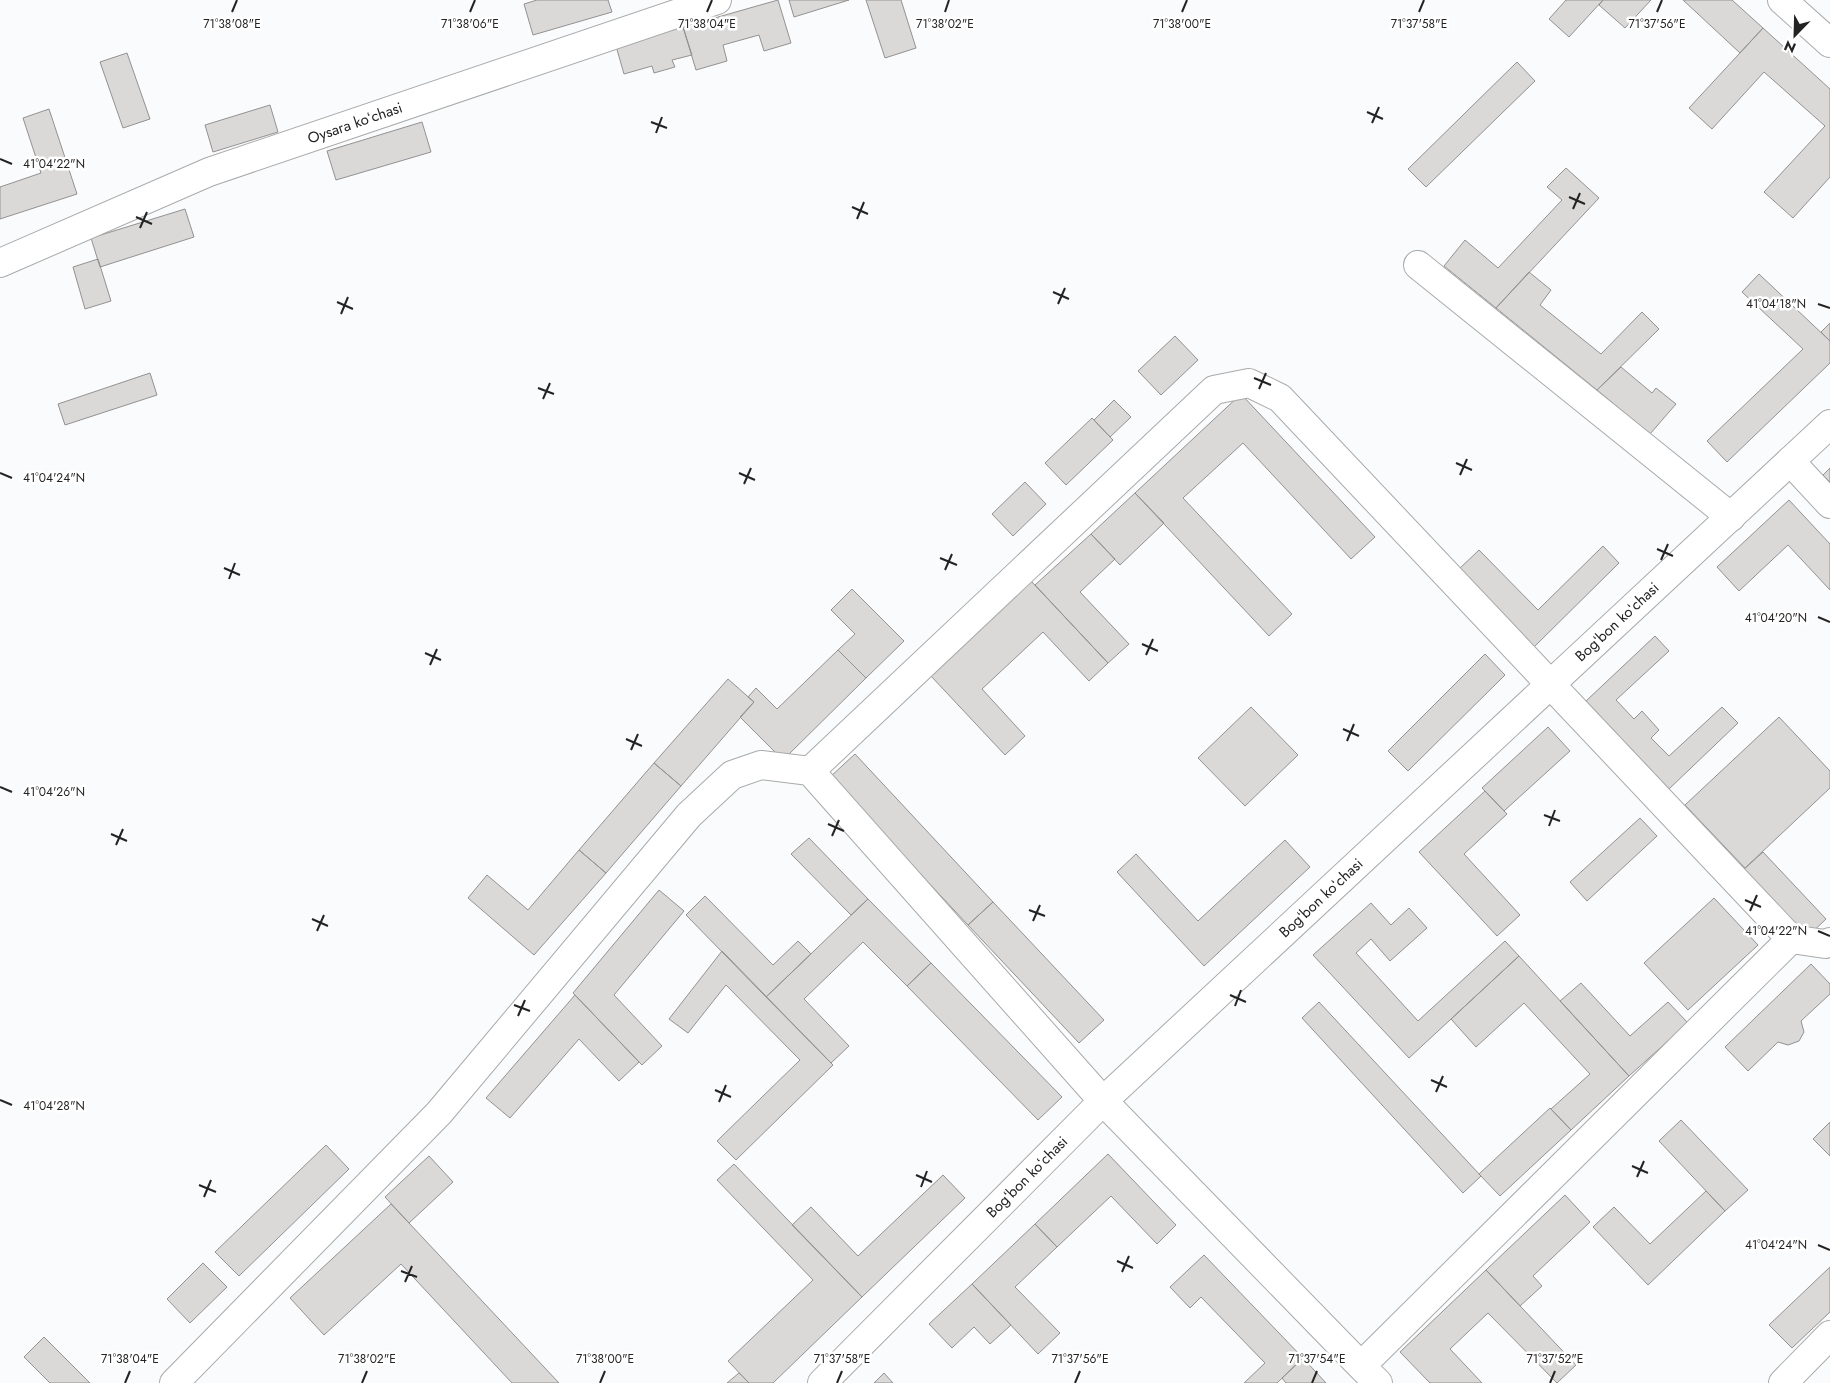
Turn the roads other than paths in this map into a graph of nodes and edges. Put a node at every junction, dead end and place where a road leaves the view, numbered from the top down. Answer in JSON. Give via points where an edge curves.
{"nodes":[{"id":1,"x":717,"y":0,"type":"edge"},
{"id":2,"x":1782,"y":0,"type":"edge"},
{"id":3,"x":1830,"y":43,"type":"edge"},
{"id":4,"x":0,"y":264,"type":"edge"},
{"id":5,"x":1418,"y":265,"type":"dead end"},
{"id":6,"x":1830,"y":424,"type":"edge"},
{"id":7,"x":1790,"y":461,"type":"junction"},
{"id":8,"x":1830,"y":504,"type":"edge"},
{"id":9,"x":1731,"y":517,"type":"junction"},
{"id":10,"x":1550,"y":685,"type":"junction"},
{"id":11,"x":810,"y":771,"type":"junction"},
{"id":12,"x":1791,"y":939,"type":"junction"},
{"id":13,"x":1830,"y":942,"type":"edge"},
{"id":14,"x":1103,"y":1101,"type":"junction"},
{"id":15,"x":1830,"y":1335,"type":"edge"},
{"id":16,"x":1369,"y":1375,"type":"edge"},
{"id":17,"x":174,"y":1383,"type":"edge"},
{"id":18,"x":822,"y":1383,"type":"edge"},
{"id":19,"x":1783,"y":1383,"type":"edge"}],
"edges":[{"from":1,"to":4,"type":"street","name":"Oysara koʻchasi","via":[[210,172]]},
{"from":2,"to":3,"type":"street"},
{"from":5,"to":9,"type":"street"},
{"from":6,"to":7,"type":"street","name":"Bogʻbon koʻchasi"},
{"from":7,"to":8,"type":"street"},
{"from":7,"to":9,"type":"street","name":"Bogʻbon koʻchasi"},
{"from":9,"to":10,"type":"street","name":"Bogʻbon koʻchasi"},
{"from":10,"to":11,"type":"street","via":[[1280,398],[1249,383],[1214,390]]},
{"from":10,"to":12,"type":"street"},
{"from":10,"to":14,"type":"street","name":"Bogʻbon koʻchasi"},
{"from":11,"to":14,"type":"street"},
{"from":11,"to":17,"type":"street","via":[[761,765],[732,775],[689,815],[438,1113]]},
{"from":12,"to":13,"type":"street"},
{"from":12,"to":16,"type":"street"},
{"from":14,"to":16,"type":"street"},
{"from":14,"to":18,"type":"street","name":"Bogʻbon koʻchasi"},
{"from":15,"to":19,"type":"street"}]}
